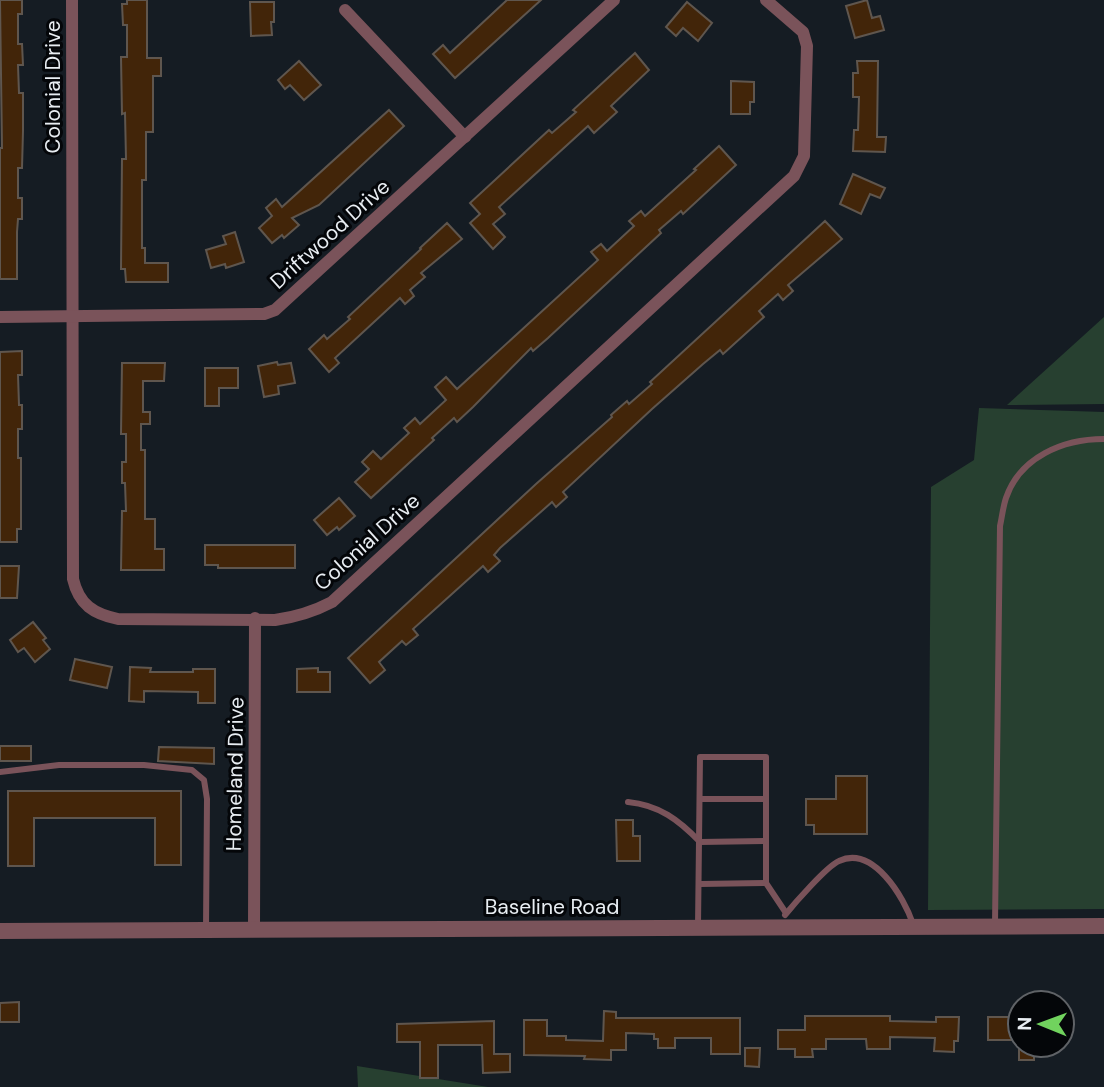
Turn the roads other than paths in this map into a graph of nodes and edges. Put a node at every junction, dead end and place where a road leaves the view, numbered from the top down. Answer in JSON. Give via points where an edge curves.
{"nodes":[{"id":1,"x":72,"y":0,"type":"edge"},
{"id":2,"x":614,"y":0,"type":"edge"},
{"id":3,"x":766,"y":0,"type":"edge"},
{"id":4,"x":345,"y":10,"type":"dead end"},
{"id":5,"x":465,"y":137,"type":"junction"},
{"id":6,"x":0,"y":317,"type":"edge"},
{"id":7,"x":72,"y":317,"type":"junction"},
{"id":8,"x":1104,"y":439,"type":"edge"},
{"id":9,"x":256,"y":618,"type":"junction"},
{"id":10,"x":0,"y":772,"type":"edge"},
{"id":11,"x":700,"y":799,"type":"junction"},
{"id":12,"x":766,"y":799,"type":"junction"},
{"id":13,"x":628,"y":802,"type":"dead end"},
{"id":14,"x":766,"y":841,"type":"junction"},
{"id":15,"x":700,"y":842,"type":"junction"},
{"id":16,"x":699,"y":884,"type":"junction"},
{"id":17,"x":766,"y":884,"type":"junction"},
{"id":18,"x":782,"y":920,"type":"junction"},
{"id":19,"x":914,"y":926,"type":"junction"},
{"id":20,"x":995,"y":926,"type":"junction"},
{"id":21,"x":1104,"y":926,"type":"edge"},
{"id":22,"x":698,"y":928,"type":"junction"},
{"id":23,"x":206,"y":929,"type":"junction"},
{"id":24,"x":254,"y":930,"type":"junction"},
{"id":25,"x":0,"y":931,"type":"edge"}],
"edges":[{"from":1,"to":7,"type":"street","name":"Colonial Drive"},
{"from":2,"to":5,"type":"street","name":"Driftwood Drive"},
{"from":3,"to":9,"type":"street","name":"Colonial Drive","via":[[803,32],[807,46],[804,156],[794,176],[332,602],[293,618]]},
{"from":4,"to":5,"type":"street"},
{"from":5,"to":7,"type":"street","name":"Driftwood Drive","via":[[275,310],[264,314]]},
{"from":6,"to":7,"type":"street","name":"Driftwood Drive"},
{"from":7,"to":9,"type":"street","name":"Colonial Drive","via":[[73,579],[82,602],[102,616],[118,619]]},
{"from":8,"to":20,"type":"lane","via":[[1041,453],[1006,497],[1000,526]]},
{"from":9,"to":24,"type":"street","name":"Homeland Drive"},
{"from":10,"to":23,"type":"lane","via":[[59,765],[192,770],[204,780],[207,799]]},
{"from":11,"to":12,"type":"lane"},
{"from":11,"to":12,"type":"lane","via":[[700,757],[766,757]]},
{"from":11,"to":15,"type":"lane"},
{"from":12,"to":14,"type":"lane"},
{"from":13,"to":15,"type":"lane","via":[[672,816]]},
{"from":14,"to":15,"type":"lane"},
{"from":14,"to":17,"type":"lane"},
{"from":15,"to":16,"type":"lane"},
{"from":16,"to":17,"type":"lane"},
{"from":16,"to":22,"type":"lane"},
{"from":17,"to":18,"type":"lane"},
{"from":18,"to":19,"type":"street","name":"Baseline Road"},
{"from":18,"to":19,"type":"lane","via":[[833,864],[860,858],[898,893]]},
{"from":18,"to":22,"type":"street","name":"Baseline Road"},
{"from":19,"to":20,"type":"street","name":"Baseline Road"},
{"from":20,"to":21,"type":"street","name":"Baseline Road"},
{"from":22,"to":24,"type":"street","name":"Baseline Road"},
{"from":23,"to":24,"type":"street","name":"Baseline Road"},
{"from":23,"to":25,"type":"street","name":"Baseline Road"}]}
